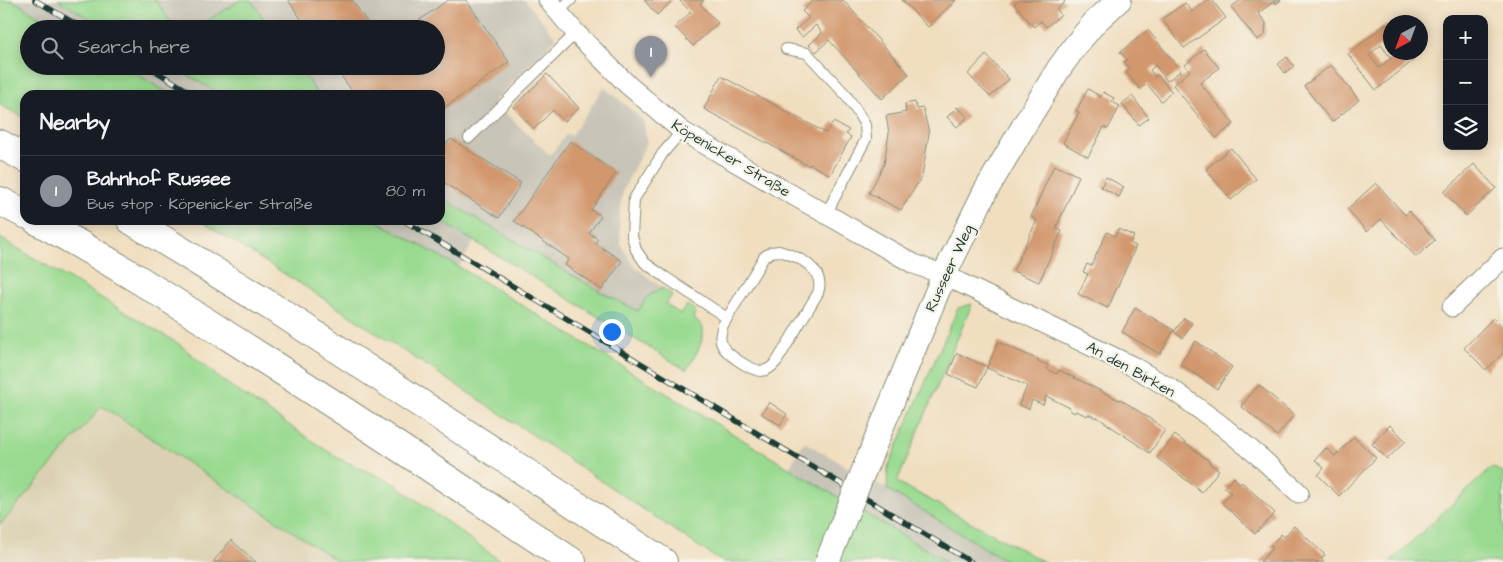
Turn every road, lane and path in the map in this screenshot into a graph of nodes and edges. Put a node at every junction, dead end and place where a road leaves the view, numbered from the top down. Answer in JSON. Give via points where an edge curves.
{"nodes":[{"id":1,"x":1119,"y":0,"type":"edge"},
{"id":2,"x":559,"y":4,"type":"edge"},
{"id":3,"x":576,"y":33,"type":"junction"},
{"id":4,"x":786,"y":49,"type":"dead end"},
{"id":5,"x":682,"y":131,"type":"junction"},
{"id":6,"x":469,"y":138,"type":"dead end"},
{"id":7,"x":0,"y":144,"type":"edge"},
{"id":8,"x":20,"y":155,"type":"edge"},
{"id":9,"x":0,"y":200,"type":"edge"},
{"id":10,"x":20,"y":211,"type":"edge"},
{"id":11,"x":826,"y":214,"type":"junction"},
{"id":12,"x":45,"y":225,"type":"edge"},
{"id":13,"x":139,"y":225,"type":"edge"},
{"id":14,"x":1503,"y":258,"type":"edge"},
{"id":15,"x":944,"y":276,"type":"junction"},
{"id":16,"x":1452,"y":307,"type":"dead end"},
{"id":17,"x":728,"y":318,"type":"junction"},
{"id":18,"x":1299,"y":492,"type":"dead end"},
{"id":19,"x":572,"y":562,"type":"edge"},
{"id":20,"x":663,"y":562,"type":"edge"},
{"id":21,"x":827,"y":562,"type":"edge"}],
"edges":[{"from":1,"to":15,"type":"street","name":"Russeer Weg","via":[[1094,22],[1058,70],[985,192]]},
{"from":2,"to":3,"type":"street","name":"Köpenicker Straße"},
{"from":3,"to":5,"type":"street","name":"Köpenicker Straße","via":[[628,85]]},
{"from":3,"to":6,"type":"lane"},
{"from":4,"to":11,"type":"lane","via":[[807,53],[846,95],[865,126],[866,139]]},
{"from":5,"to":11,"type":"street","name":"Köpenicker Straße"},
{"from":5,"to":17,"type":"lane","via":[[663,153],[634,199],[632,236],[645,263]]},
{"from":7,"to":8,"type":"highway"},
{"from":9,"to":10,"type":"highway"},
{"from":11,"to":15,"type":"street","name":"Köpenicker Straße","via":[[914,264]]},
{"from":12,"to":19,"type":"highway","via":[[170,299]]},
{"from":13,"to":20,"type":"highway","via":[[285,315]]},
{"from":14,"to":16,"type":"street"},
{"from":15,"to":18,"type":"street","name":"An den Birken","via":[[1132,366],[1173,390],[1221,425]]},
{"from":15,"to":21,"type":"street","name":"Russeer Weg","bridge":true},
{"from":17,"to":17,"type":"lane","via":[[720,335],[723,347],[750,367],[767,370],[777,361],[818,293],[818,278],[814,270],[799,258],[780,251],[771,252],[764,257]]}]}
